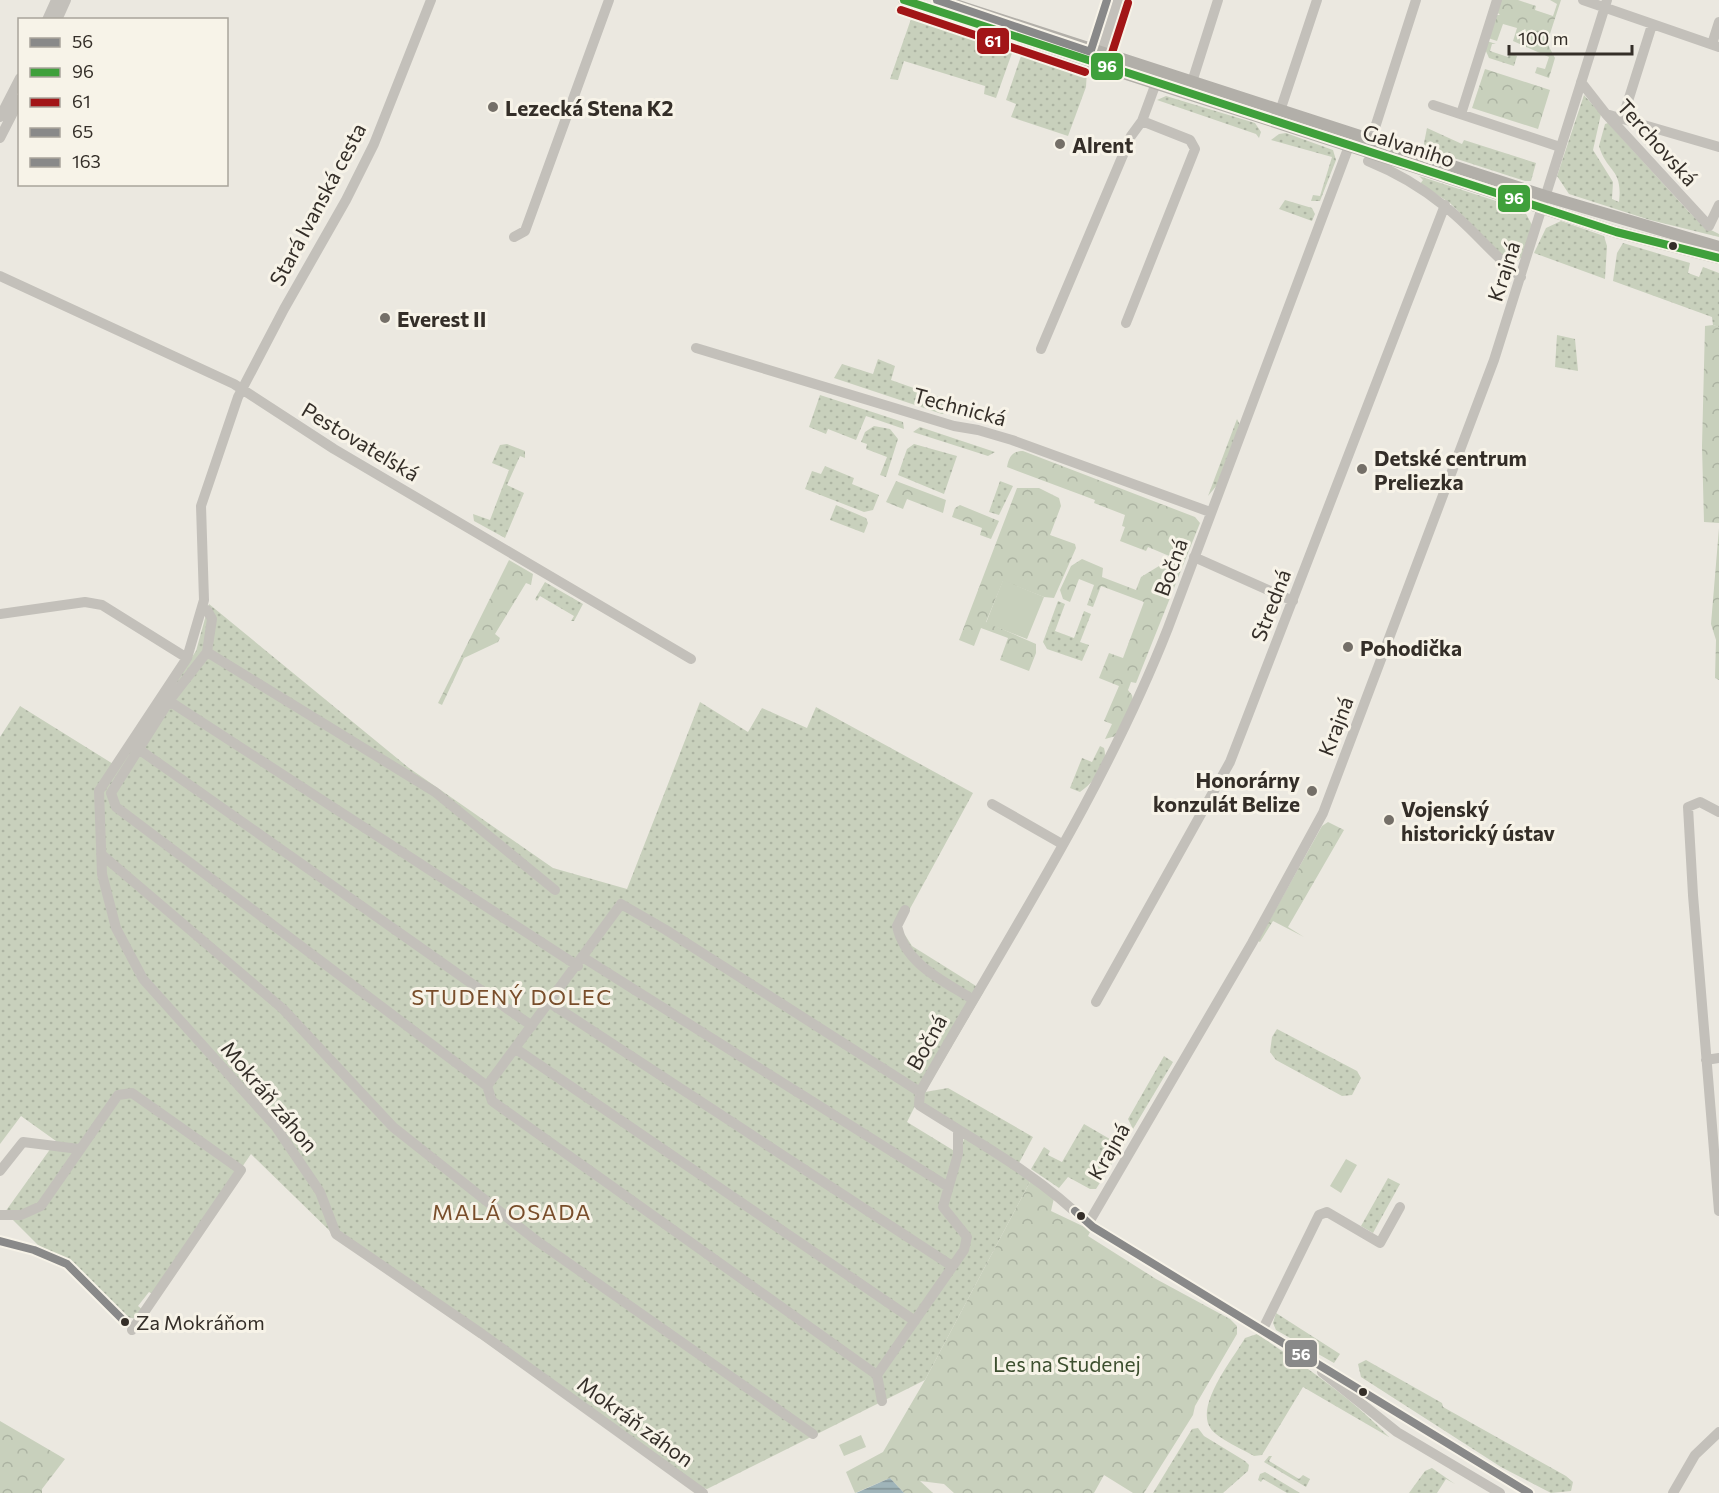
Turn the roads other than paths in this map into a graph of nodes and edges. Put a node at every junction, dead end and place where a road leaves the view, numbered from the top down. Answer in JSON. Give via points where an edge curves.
{"nodes":[{"id":1,"x":56,"y":0,"type":"edge"},
{"id":2,"x":66,"y":0,"type":"edge"},
{"id":3,"x":431,"y":0,"type":"edge"},
{"id":4,"x":609,"y":0,"type":"edge"},
{"id":5,"x":904,"y":0,"type":"edge"},
{"id":6,"x":940,"y":0,"type":"edge"},
{"id":7,"x":1118,"y":0,"type":"edge"},
{"id":8,"x":1218,"y":0,"type":"edge"},
{"id":9,"x":1317,"y":0,"type":"edge"},
{"id":10,"x":1416,"y":0,"type":"edge"},
{"id":11,"x":1497,"y":0,"type":"edge"},
{"id":12,"x":1583,"y":0,"type":"edge"},
{"id":13,"x":1606,"y":4,"type":"edge"},
{"id":14,"x":48,"y":18,"type":"edge"},
{"id":15,"x":58,"y":18,"type":"edge"},
{"id":16,"x":1719,"y":22,"type":"edge"},
{"id":17,"x":1652,"y":25,"type":"junction"},
{"id":18,"x":1715,"y":46,"type":"edge"},
{"id":19,"x":1101,"y":53,"type":"junction"},
{"id":20,"x":1088,"y":62,"type":"junction"},
{"id":21,"x":18,"y":82,"type":"edge"},
{"id":22,"x":1192,"y":82,"type":"junction"},
{"id":23,"x":1581,"y":82,"type":"junction"},
{"id":24,"x":1156,"y":83,"type":"junction"},
{"id":25,"x":18,"y":103,"type":"edge"},
{"id":26,"x":1433,"y":105,"type":"dead end"},
{"id":27,"x":1280,"y":111,"type":"junction"},
{"id":28,"x":1461,"y":114,"type":"junction"},
{"id":29,"x":1606,"y":114,"type":"junction"},
{"id":30,"x":0,"y":117,"type":"edge"},
{"id":31,"x":1623,"y":117,"type":"junction"},
{"id":32,"x":1142,"y":121,"type":"junction"},
{"id":33,"x":0,"y":138,"type":"edge"},
{"id":34,"x":1371,"y":140,"type":"junction"},
{"id":35,"x":1349,"y":146,"type":"junction"},
{"id":36,"x":1560,"y":147,"type":"junction"},
{"id":37,"x":1719,"y":147,"type":"edge"},
{"id":38,"x":1368,"y":161,"type":"dead end"},
{"id":39,"x":1544,"y":202,"type":"junction"},
{"id":40,"x":1719,"y":205,"type":"edge"},
{"id":41,"x":1445,"y":206,"type":"junction"},
{"id":42,"x":514,"y":237,"type":"dead end"},
{"id":43,"x":1716,"y":252,"type":"edge"},
{"id":44,"x":0,"y":276,"type":"edge"},
{"id":45,"x":1521,"y":277,"type":"junction"},
{"id":46,"x":1126,"y":323,"type":"dead end"},
{"id":47,"x":696,"y":348,"type":"dead end"},
{"id":48,"x":1041,"y":349,"type":"dead end"},
{"id":49,"x":242,"y":388,"type":"junction"},
{"id":50,"x":1210,"y":512,"type":"junction"},
{"id":51,"x":1194,"y":556,"type":"junction"},
{"id":52,"x":1293,"y":601,"type":"junction"},
{"id":53,"x":207,"y":610,"type":"dead end"},
{"id":54,"x":0,"y":614,"type":"edge"},
{"id":55,"x":207,"y":652,"type":"junction"},
{"id":56,"x":187,"y":658,"type":"junction"},
{"id":57,"x":691,"y":659,"type":"dead end"},
{"id":58,"x":169,"y":701,"type":"junction"},
{"id":59,"x":137,"y":748,"type":"junction"},
{"id":60,"x":992,"y":804,"type":"dead end"},
{"id":61,"x":1719,"y":812,"type":"edge"},
{"id":62,"x":1062,"y":844,"type":"junction"},
{"id":63,"x":101,"y":854,"type":"junction"},
{"id":64,"x":555,"y":890,"type":"dead end"},
{"id":65,"x":905,"y":910,"type":"dead end"},
{"id":66,"x":581,"y":962,"type":"junction"},
{"id":67,"x":972,"y":999,"type":"junction"},
{"id":68,"x":1096,"y":1002,"type":"dead end"},
{"id":69,"x":550,"y":1003,"type":"junction"},
{"id":70,"x":532,"y":1026,"type":"junction"},
{"id":71,"x":516,"y":1049,"type":"junction"},
{"id":72,"x":1719,"y":1058,"type":"edge"},
{"id":73,"x":1706,"y":1060,"type":"junction"},
{"id":74,"x":487,"y":1086,"type":"junction"},
{"id":75,"x":920,"y":1092,"type":"junction"},
{"id":76,"x":958,"y":1130,"type":"junction"},
{"id":77,"x":79,"y":1149,"type":"junction"},
{"id":78,"x":0,"y":1171,"type":"edge"},
{"id":79,"x":947,"y":1186,"type":"junction"},
{"id":80,"x":1400,"y":1208,"type":"dead end"},
{"id":81,"x":1719,"y":1211,"type":"edge"},
{"id":82,"x":0,"y":1215,"type":"edge"},
{"id":83,"x":1088,"y":1224,"type":"junction"},
{"id":84,"x":952,"y":1266,"type":"junction"},
{"id":85,"x":915,"y":1322,"type":"junction"},
{"id":86,"x":132,"y":1330,"type":"dead end"},
{"id":87,"x":1262,"y":1331,"type":"junction"},
{"id":88,"x":1306,"y":1358,"type":"junction"},
{"id":89,"x":876,"y":1375,"type":"junction"},
{"id":90,"x":882,"y":1401,"type":"dead end"},
{"id":91,"x":1719,"y":1432,"type":"edge"},
{"id":92,"x":813,"y":1434,"type":"dead end"},
{"id":93,"x":703,"y":1493,"type":"edge"},
{"id":94,"x":1500,"y":1493,"type":"edge"},
{"id":95,"x":1529,"y":1493,"type":"edge"},
{"id":96,"x":1673,"y":1493,"type":"edge"}],
"edges":[{"from":1,"to":14,"type":"street"},
{"from":2,"to":15,"type":"street"},
{"from":3,"to":49,"type":"street","name":"Stará Ivanská cesta","via":[[370,153]]},
{"from":4,"to":42,"type":"street","via":[[525,231]]},
{"from":5,"to":20,"type":"main road","name":"Galvaniho"},
{"from":6,"to":19,"type":"main road","name":"Galvaniho"},
{"from":7,"to":19,"type":"street"},
{"from":8,"to":22,"type":"street"},
{"from":9,"to":27,"type":"street"},
{"from":10,"to":34,"type":"street"},
{"from":11,"to":28,"type":"street"},
{"from":12,"to":13,"type":"street"},
{"from":13,"to":17,"type":"street"},
{"from":13,"to":23,"type":"street","name":"Krajná"},
{"from":16,"to":18,"type":"street"},
{"from":17,"to":18,"type":"street"},
{"from":17,"to":31,"type":"street"},
{"from":19,"to":20,"type":"main road"},
{"from":19,"to":22,"type":"main road","name":"Galvaniho"},
{"from":20,"to":24,"type":"main road","name":"Galvaniho"},
{"from":21,"to":30,"type":"street"},
{"from":22,"to":27,"type":"main road","name":"Galvaniho"},
{"from":23,"to":29,"type":"street","name":"Terchovská"},
{"from":23,"to":36,"type":"street","name":"Krajná"},
{"from":24,"to":32,"type":"street"},
{"from":24,"to":35,"type":"main road","name":"Galvaniho"},
{"from":25,"to":33,"type":"street"},
{"from":26,"to":28,"type":"street"},
{"from":27,"to":34,"type":"main road","name":"Galvaniho"},
{"from":28,"to":36,"type":"street"},
{"from":29,"to":31,"type":"street"},
{"from":29,"to":40,"type":"street","name":"Terchovská","via":[[1709,226]]},
{"from":31,"to":37,"type":"street"},
{"from":32,"to":46,"type":"street","via":[[1190,140],[1195,149]]},
{"from":32,"to":48,"type":"street","via":[[1120,161]]},
{"from":34,"to":35,"type":"street"},
{"from":34,"to":39,"type":"main road","name":"Galvaniho"},
{"from":35,"to":39,"type":"main road","name":"Galvaniho"},
{"from":35,"to":50,"type":"street","name":"Bočná"},
{"from":36,"to":39,"type":"street","name":"Krajná"},
{"from":38,"to":41,"type":"street","name":"Galvaniho","via":[[1396,172]]},
{"from":39,"to":43,"type":"main road","name":"Galvaniho","via":[[1616,232]]},
{"from":39,"to":45,"type":"street","name":"Krajná"},
{"from":41,"to":45,"type":"street","name":"Galvaniho"},
{"from":41,"to":52,"type":"street","name":"Stredná"},
{"from":44,"to":49,"type":"street","name":"Pestovateľská"},
{"from":45,"to":83,"type":"street","name":"Krajná","via":[[1472,420],[1323,813]]},
{"from":47,"to":50,"type":"street","name":"Technická","via":[[1012,440]]},
{"from":49,"to":56,"type":"street","name":"Mokráň záhon","via":[[201,506],[204,600]]},
{"from":49,"to":57,"type":"street","name":"Pestovateľská","via":[[253,399],[334,449]]},
{"from":50,"to":51,"type":"street","name":"Bočná"},
{"from":51,"to":52,"type":"street"},
{"from":51,"to":62,"type":"street","name":"Bočná","via":[[1143,688],[1114,751]]},
{"from":52,"to":68,"type":"street","name":"Stredná","via":[[1230,762]]},
{"from":53,"to":55,"type":"street","via":[[212,619]]},
{"from":54,"to":56,"type":"street","via":[[85,602],[102,605]]},
{"from":55,"to":58,"type":"street"},
{"from":55,"to":64,"type":"street","via":[[435,792]]},
{"from":56,"to":63,"type":"street","name":"Mokráň záhon","via":[[99,791]]},
{"from":58,"to":59,"type":"street"},
{"from":58,"to":66,"type":"street"},
{"from":59,"to":70,"type":"street"},
{"from":59,"to":74,"type":"street","via":[[111,793],[116,807]]},
{"from":60,"to":62,"type":"street"},
{"from":61,"to":73,"type":"street","via":[[1700,802],[1688,807]]},
{"from":62,"to":67,"type":"street","name":"Bočná"},
{"from":63,"to":92,"type":"street","via":[[283,1009],[393,1127],[537,1241]]},
{"from":63,"to":93,"type":"street","name":"Mokráň záhon","via":[[116,928],[134,966],[276,1127],[320,1192],[336,1234]]},
{"from":65,"to":67,"type":"street","name":"Bočná","via":[[897,926],[908,954]]},
{"from":66,"to":69,"type":"street"},
{"from":66,"to":75,"type":"street","via":[[621,904]]},
{"from":66,"to":79,"type":"street"},
{"from":67,"to":75,"type":"street","name":"Bočná"},
{"from":69,"to":70,"type":"street"},
{"from":69,"to":84,"type":"street"},
{"from":70,"to":71,"type":"street"},
{"from":71,"to":74,"type":"street"},
{"from":71,"to":85,"type":"street"},
{"from":72,"to":73,"type":"street"},
{"from":73,"to":81,"type":"street"},
{"from":74,"to":89,"type":"street","via":[[492,1101]]},
{"from":75,"to":76,"type":"street","name":"Bočná","via":[[919,1105]]},
{"from":76,"to":79,"type":"street","via":[[958,1154]]},
{"from":76,"to":83,"type":"street","via":[[1033,1176]]},
{"from":77,"to":78,"type":"street","via":[[22,1142]]},
{"from":77,"to":82,"type":"street","via":[[40,1206],[21,1215]]},
{"from":77,"to":86,"type":"street","via":[[118,1095],[132,1093],[241,1170]]},
{"from":79,"to":84,"type":"street","via":[[943,1207],[967,1237],[964,1250]]},
{"from":80,"to":87,"type":"street","via":[[1380,1243],[1327,1212],[1319,1215]]},
{"from":83,"to":87,"type":"street"},
{"from":84,"to":85,"type":"street"},
{"from":85,"to":89,"type":"street"},
{"from":87,"to":88,"type":"street"},
{"from":88,"to":94,"type":"street","via":[[1397,1432]]},
{"from":88,"to":95,"type":"street"},
{"from":89,"to":90,"type":"street"},
{"from":91,"to":96,"type":"street","via":[[1695,1455]]}]}
